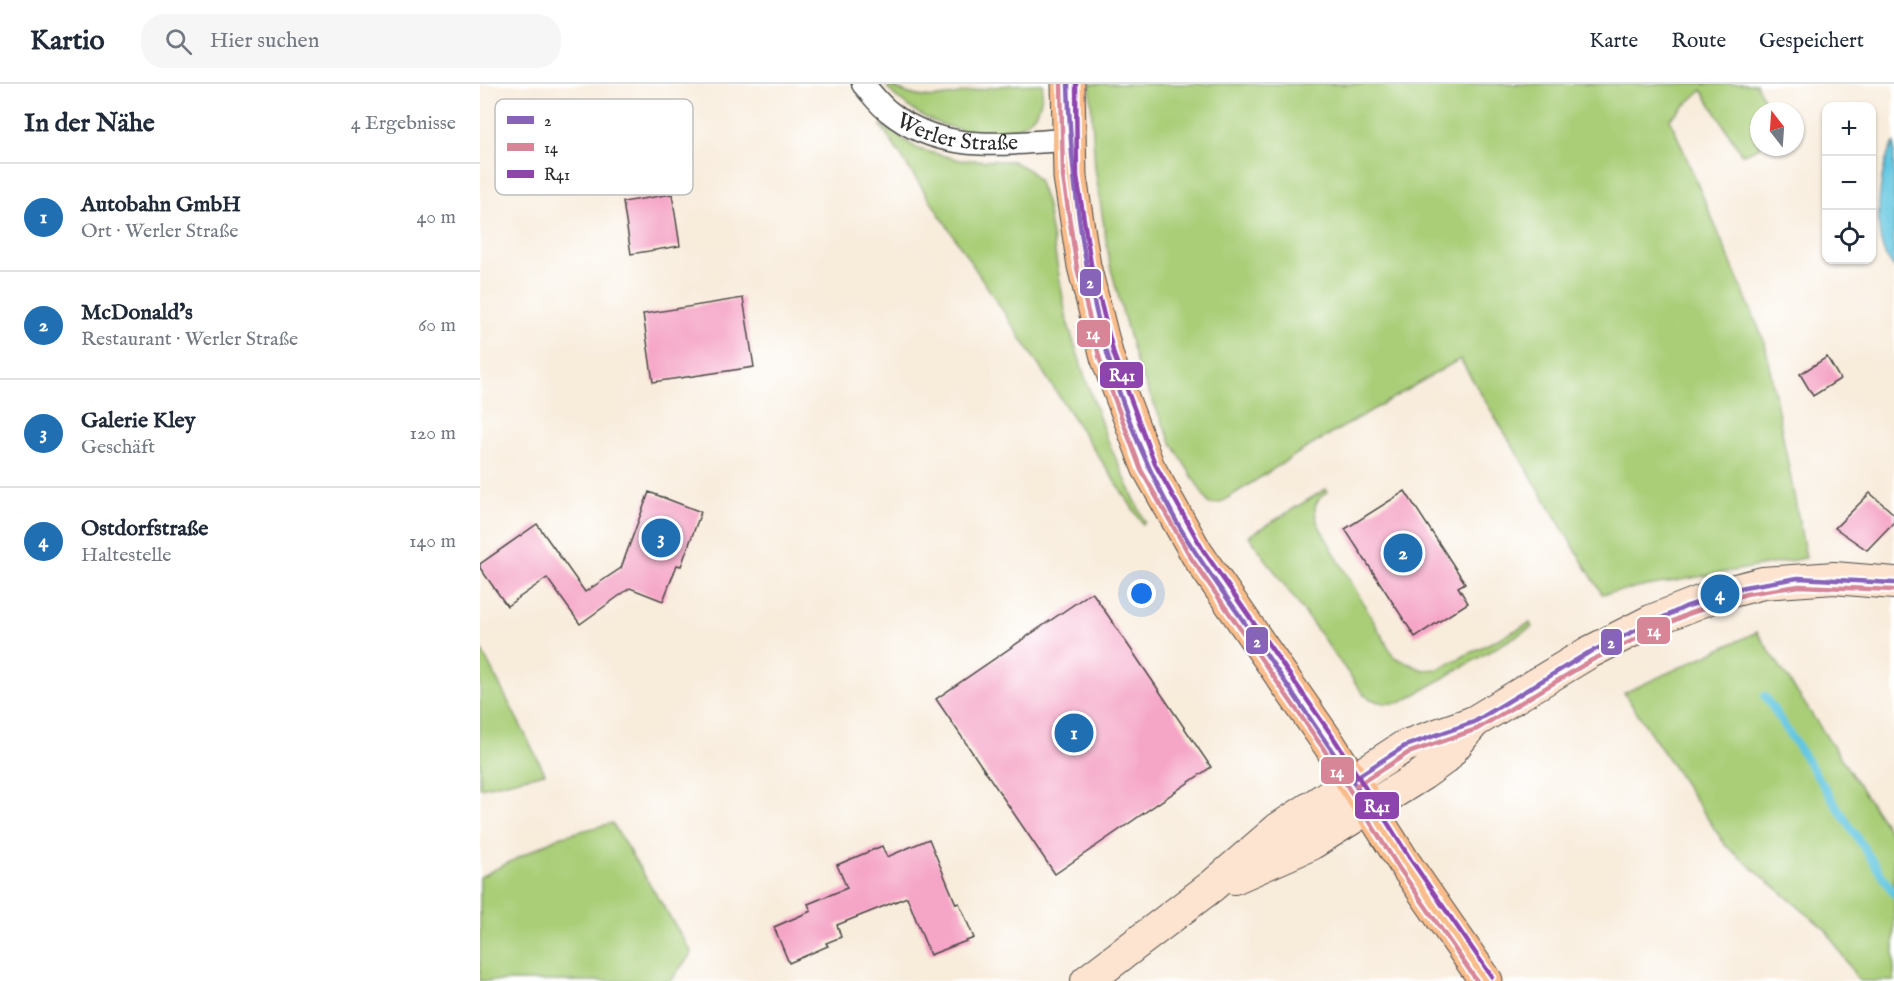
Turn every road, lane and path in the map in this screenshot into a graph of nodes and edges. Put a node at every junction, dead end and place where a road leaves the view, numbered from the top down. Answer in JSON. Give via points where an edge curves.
{"nodes":[{"id":1,"x":863,"y":84,"type":"edge"},
{"id":2,"x":1068,"y":84,"type":"edge"},
{"id":3,"x":1068,"y":140,"type":"junction"},
{"id":4,"x":1894,"y":583,"type":"edge"},
{"id":5,"x":1361,"y":793,"type":"junction"},
{"id":6,"x":1088,"y":981,"type":"edge"},
{"id":7,"x":1486,"y":981,"type":"edge"}],
"edges":[{"from":1,"to":3,"type":"street","name":"Werler Straße","via":[[888,111],[928,136],[969,145]]},
{"from":2,"to":3,"type":"main road"},
{"from":3,"to":5,"type":"main road","via":[[1084,266],[1107,357],[1148,467],[1197,554]]},
{"from":4,"to":5,"type":"main road","via":[[1834,578],[1763,583],[1651,621],[1588,653],[1474,722],[1418,739]]},
{"from":5,"to":6,"type":"main road","via":[[1278,829],[1212,886]]},
{"from":5,"to":7,"type":"main road"}]}
